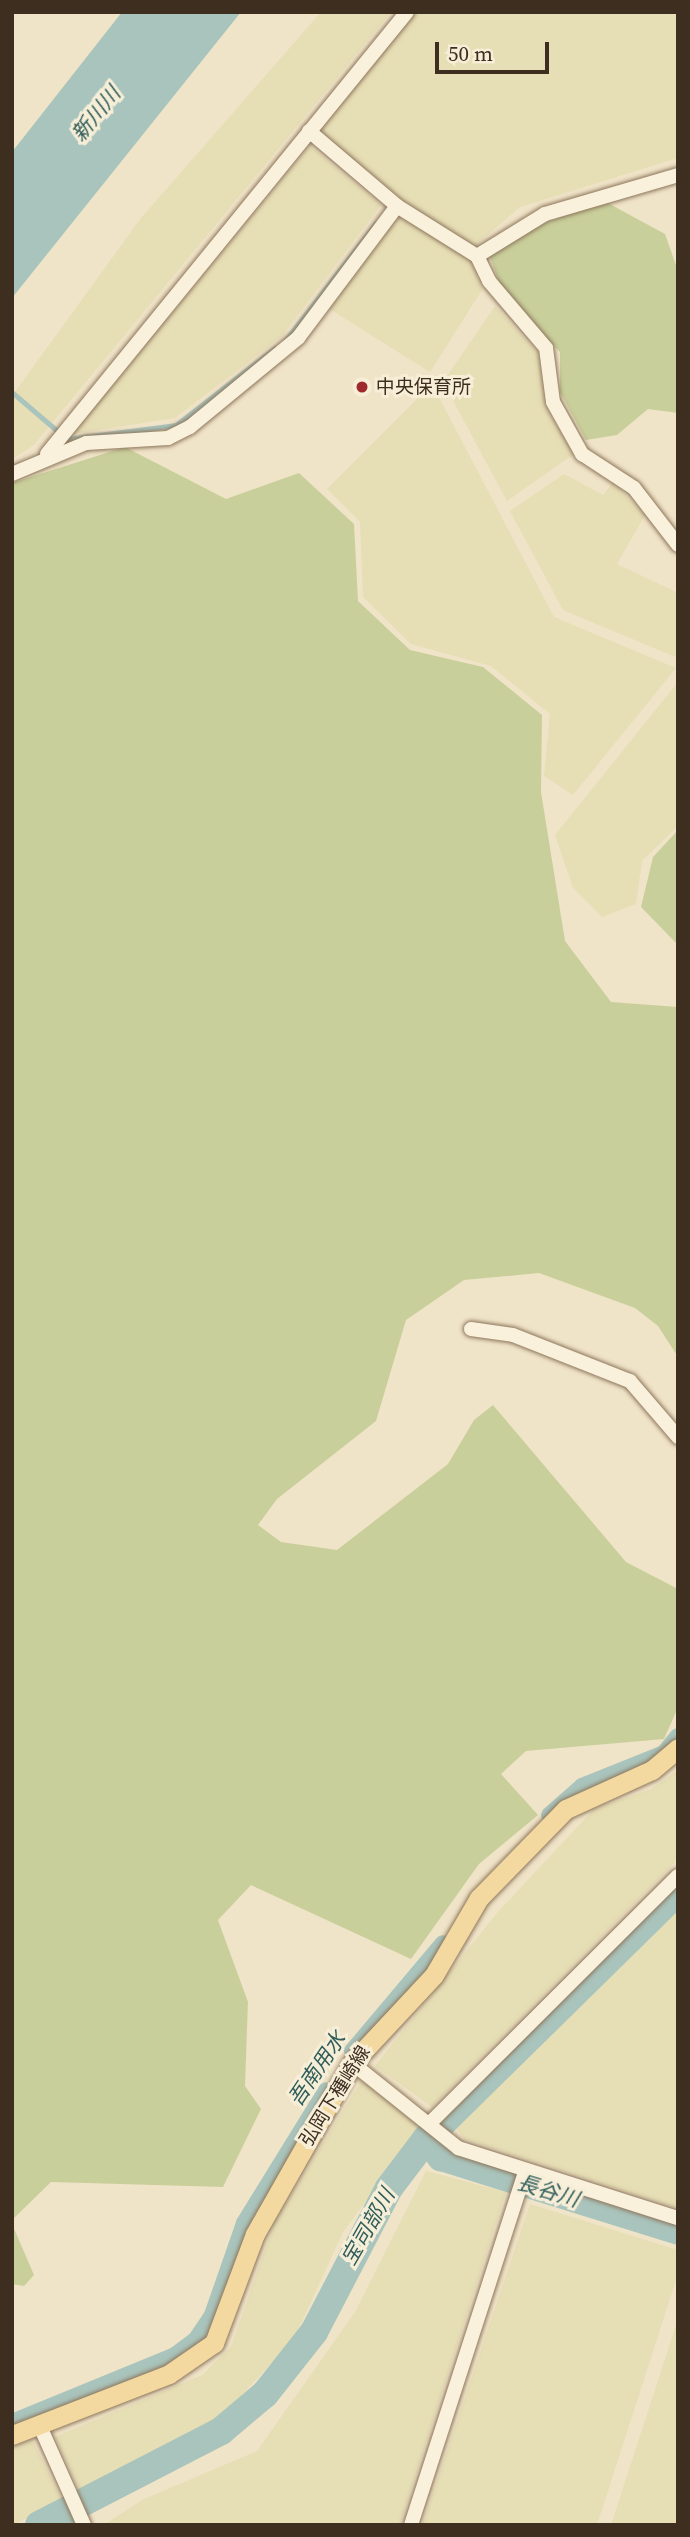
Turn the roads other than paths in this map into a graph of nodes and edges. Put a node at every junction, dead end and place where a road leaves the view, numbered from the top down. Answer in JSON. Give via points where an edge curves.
{"nodes":[{"id":1,"x":407,"y":12,"type":"edge"},
{"id":2,"x":309,"y":131,"type":"junction"},
{"id":3,"x":678,"y":175,"type":"edge"},
{"id":4,"x":397,"y":206,"type":"junction"},
{"id":5,"x":477,"y":256,"type":"junction"},
{"id":6,"x":47,"y":454,"type":"junction"},
{"id":7,"x":12,"y":474,"type":"edge"},
{"id":8,"x":678,"y":545,"type":"edge"},
{"id":9,"x":471,"y":1329,"type":"dead end"},
{"id":10,"x":678,"y":1437,"type":"edge"},
{"id":11,"x":678,"y":1748,"type":"edge"},
{"id":12,"x":678,"y":1876,"type":"edge"},
{"id":13,"x":352,"y":2063,"type":"junction"},
{"id":14,"x":434,"y":2123,"type":"junction"},
{"id":15,"x":525,"y":2174,"type":"junction"},
{"id":16,"x":678,"y":2218,"type":"edge"},
{"id":17,"x":40,"y":2424,"type":"junction"},
{"id":18,"x":12,"y":2435,"type":"edge"},
{"id":19,"x":84,"y":2525,"type":"edge"},
{"id":20,"x":411,"y":2525,"type":"edge"}],
"edges":[{"from":1,"to":2,"type":"street"},
{"from":2,"to":4,"type":"street"},
{"from":2,"to":6,"type":"street"},
{"from":3,"to":5,"type":"street","via":[[545,214]]},
{"from":4,"to":5,"type":"street"},
{"from":4,"to":6,"type":"street","via":[[298,338],[190,427],[168,438],[86,443]]},
{"from":5,"to":8,"type":"street","via":[[489,281],[546,348],[553,402],[582,454],[634,488]]},
{"from":6,"to":7,"type":"street"},
{"from":9,"to":10,"type":"street","via":[[513,1335],[630,1381]]},
{"from":11,"to":13,"type":"main road","name":"弘岡下種崎線","via":[[652,1770],[566,1809],[479,1898],[434,1975]]},
{"from":12,"to":14,"type":"street"},
{"from":13,"to":14,"type":"street"},
{"from":13,"to":17,"type":"main road","name":"弘岡下種崎線","via":[[255,2234],[214,2343],[169,2374]]},
{"from":14,"to":15,"type":"street","via":[[448,2138]]},
{"from":15,"to":16,"type":"street"},
{"from":15,"to":20,"type":"street"},
{"from":17,"to":18,"type":"main road","name":"弘岡下種崎線"},
{"from":17,"to":19,"type":"street"}]}
